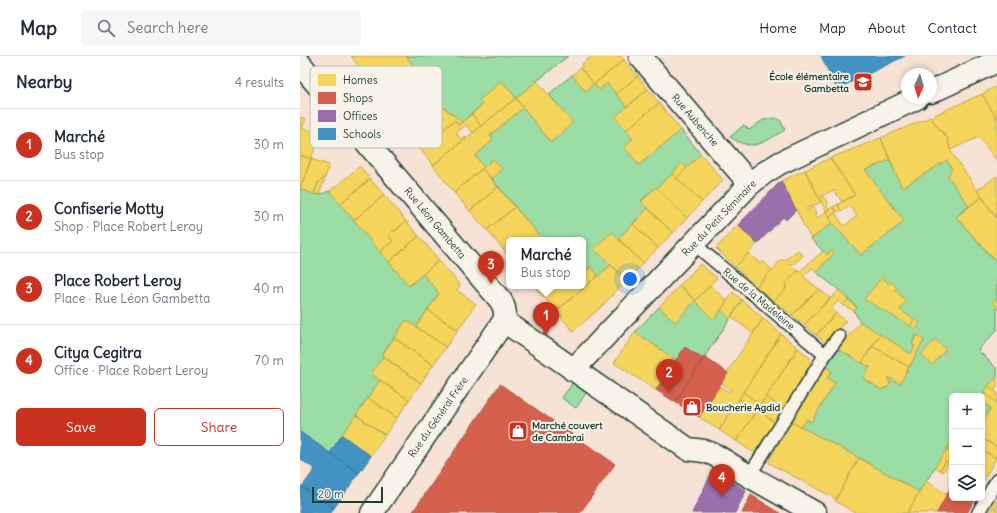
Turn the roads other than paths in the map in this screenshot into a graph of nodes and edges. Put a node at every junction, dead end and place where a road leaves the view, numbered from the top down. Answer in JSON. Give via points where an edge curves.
{"nodes":[{"id":1,"x":640,"y":56,"type":"edge"},
{"id":2,"x":997,"y":61,"type":"edge"},
{"id":3,"x":300,"y":64,"type":"edge"},
{"id":4,"x":310,"y":76,"type":"edge"},
{"id":5,"x":937,"y":89,"type":"edge"},
{"id":6,"x":904,"y":104,"type":"edge"},
{"id":7,"x":371,"y":148,"type":"edge"},
{"id":8,"x":750,"y":184,"type":"junction"},
{"id":9,"x":693,"y":243,"type":"junction"},
{"id":10,"x":504,"y":321,"type":"junction"},
{"id":11,"x":839,"y":336,"type":"dead end"},
{"id":12,"x":825,"y":355,"type":"junction"},
{"id":13,"x":573,"y":370,"type":"junction"},
{"id":14,"x":749,"y":476,"type":"junction"},
{"id":15,"x":997,"y":480,"type":"edge"},
{"id":16,"x":372,"y":513,"type":"edge"},
{"id":17,"x":815,"y":513,"type":"edge"},
{"id":18,"x":978,"y":513,"type":"edge"}],
"edges":[{"from":1,"to":8,"type":"street","name":"Rue Aubenche"},
{"from":2,"to":5,"type":"street"},
{"from":3,"to":4,"type":"street","name":"Rue Léon Gambetta"},
{"from":6,"to":8,"type":"street","name":"Rue du Petit Séminaire","via":[[780,163]]},
{"from":7,"to":10,"type":"street","name":"Rue Léon Gambetta","via":[[501,301],[505,307]]},
{"from":8,"to":9,"type":"street","name":"Rue du Petit Séminaire"},
{"from":9,"to":12,"type":"lane","name":"Rue de la Madeleine"},
{"from":9,"to":13,"type":"street","name":"Rue du Petit Séminaire"},
{"from":10,"to":13,"type":"street"},
{"from":10,"to":16,"type":"street","name":"Rue du Général Frère"},
{"from":11,"to":12,"type":"lane"},
{"from":12,"to":14,"type":"lane"},
{"from":13,"to":14,"type":"street","via":[[688,449],[704,451]]},
{"from":14,"to":17,"type":"street"},
{"from":15,"to":18,"type":"lane"}]}
